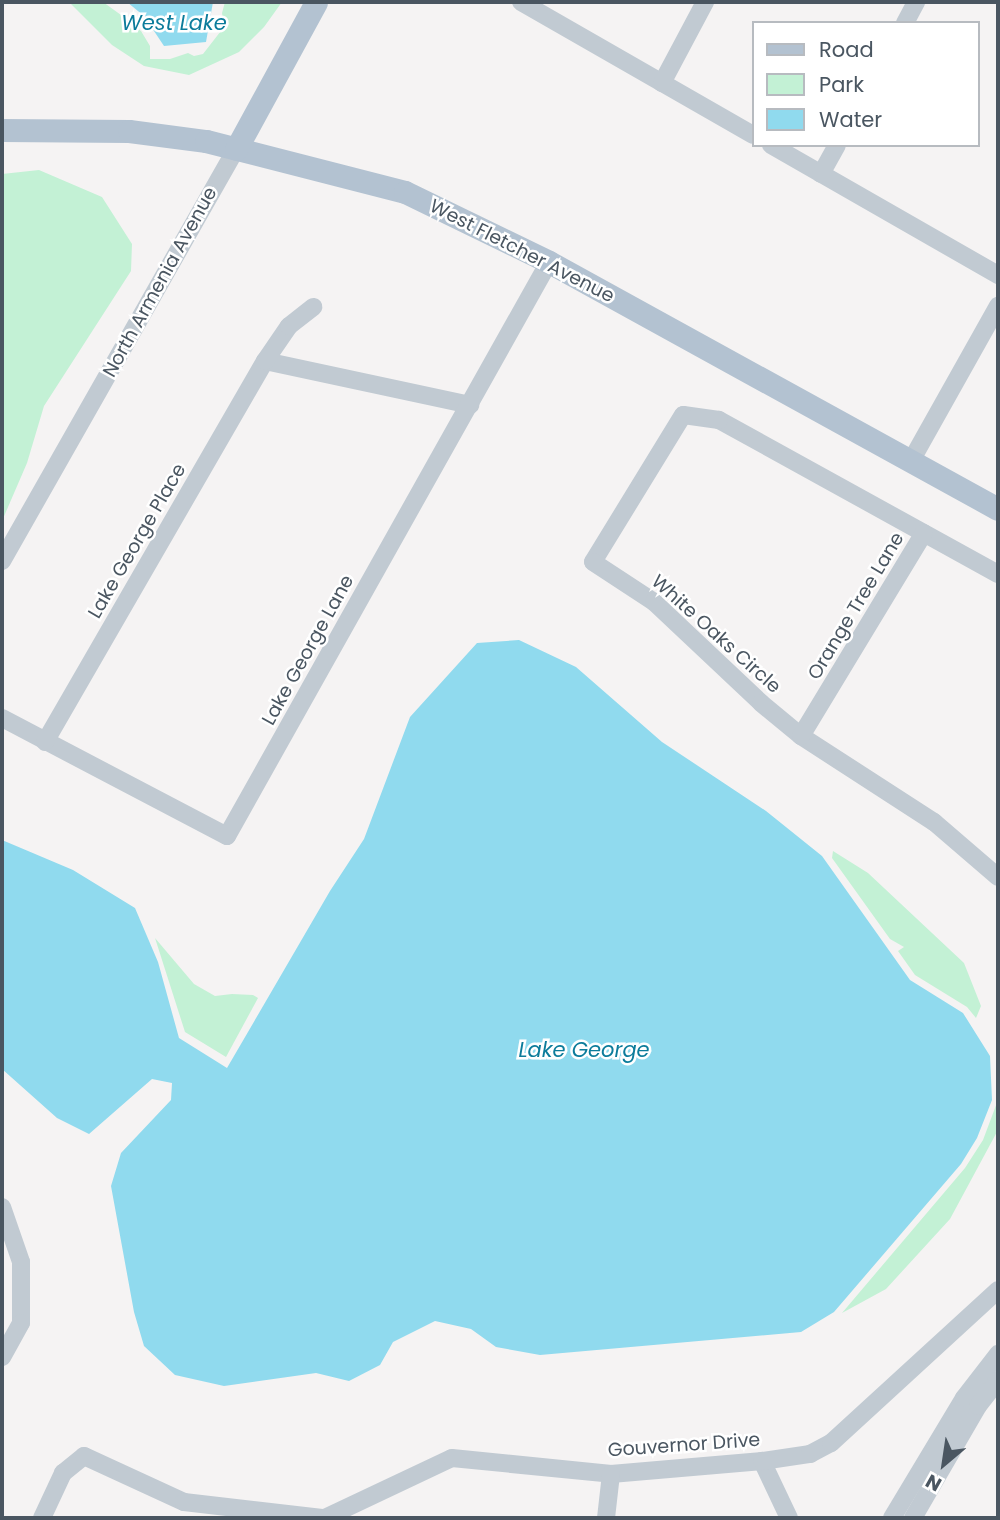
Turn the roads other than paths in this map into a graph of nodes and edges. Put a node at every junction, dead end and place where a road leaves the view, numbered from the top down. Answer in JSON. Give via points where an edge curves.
{"nodes":[{"id":1,"x":316,"y":2,"type":"edge"},
{"id":2,"x":521,"y":2,"type":"edge"},
{"id":3,"x":705,"y":2,"type":"edge"},
{"id":4,"x":916,"y":2,"type":"edge"},
{"id":5,"x":906,"y":21,"type":"edge"},
{"id":6,"x":662,"y":83,"type":"junction"},
{"id":7,"x":2,"y":130,"type":"edge"},
{"id":8,"x":752,"y":134,"type":"edge"},
{"id":9,"x":774,"y":147,"type":"edge"},
{"id":10,"x":836,"y":147,"type":"edge"},
{"id":11,"x":236,"y":149,"type":"junction"},
{"id":12,"x":821,"y":174,"type":"junction"},
{"id":13,"x":549,"y":262,"type":"junction"},
{"id":14,"x":998,"y":275,"type":"edge"},
{"id":15,"x":998,"y":306,"type":"edge"},
{"id":16,"x":313,"y":307,"type":"dead end"},
{"id":17,"x":265,"y":361,"type":"junction"},
{"id":18,"x":470,"y":405,"type":"junction"},
{"id":19,"x":911,"y":461,"type":"junction"},
{"id":20,"x":998,"y":509,"type":"edge"},
{"id":21,"x":924,"y":533,"type":"junction"},
{"id":22,"x":2,"y":561,"type":"edge"},
{"id":23,"x":998,"y":574,"type":"edge"},
{"id":24,"x":2,"y":718,"type":"edge"},
{"id":25,"x":802,"y":736,"type":"junction"},
{"id":26,"x":45,"y":741,"type":"junction"},
{"id":27,"x":998,"y":877,"type":"edge"},
{"id":28,"x":2,"y":1207,"type":"edge"},
{"id":29,"x":998,"y":1290,"type":"edge"},
{"id":30,"x":998,"y":1354,"type":"edge"},
{"id":31,"x":2,"y":1357,"type":"edge"},
{"id":32,"x":998,"y":1380,"type":"edge"},
{"id":33,"x":762,"y":1461,"type":"junction"},
{"id":34,"x":611,"y":1474,"type":"junction"},
{"id":35,"x":42,"y":1518,"type":"edge"},
{"id":36,"x":323,"y":1518,"type":"edge"},
{"id":37,"x":606,"y":1518,"type":"edge"},
{"id":38,"x":789,"y":1518,"type":"edge"},
{"id":39,"x":892,"y":1518,"type":"edge"},
{"id":40,"x":913,"y":1518,"type":"edge"}],
"edges":[{"from":1,"to":11,"type":"main road","name":"North Armenia Avenue"},
{"from":2,"to":6,"type":"street"},
{"from":3,"to":6,"type":"street"},
{"from":4,"to":5,"type":"street"},
{"from":6,"to":8,"type":"street"},
{"from":7,"to":11,"type":"main road","name":"West Fletcher Avenue","via":[[129,131]]},
{"from":9,"to":12,"type":"street"},
{"from":10,"to":12,"type":"street"},
{"from":11,"to":13,"type":"main road","name":"West Fletcher Avenue","via":[[405,192]]},
{"from":11,"to":22,"type":"street","name":"North Armenia Avenue"},
{"from":12,"to":14,"type":"street"},
{"from":13,"to":18,"type":"street","name":"Lake George Lane"},
{"from":13,"to":19,"type":"main road","name":"West Fletcher Avenue"},
{"from":15,"to":19,"type":"street"},
{"from":16,"to":17,"type":"street","name":"Lake George Place","via":[[289,326]]},
{"from":17,"to":18,"type":"street"},
{"from":17,"to":26,"type":"street","name":"Lake George Place"},
{"from":18,"to":26,"type":"street","name":"Lake George Lane","via":[[227,836]]},
{"from":19,"to":20,"type":"main road","name":"West Fletcher Avenue"},
{"from":21,"to":23,"type":"street","name":"White Oaks Circle"},
{"from":21,"to":25,"type":"street","name":"Orange Tree Lane"},
{"from":21,"to":25,"type":"street","name":"White Oaks Circle","via":[[719,420],[683,415],[593,562],[653,602]]},
{"from":24,"to":26,"type":"street","name":"Lake George Lane"},
{"from":25,"to":27,"type":"street","name":"White Oaks Circle","via":[[934,822]]},
{"from":28,"to":31,"type":"street","via":[[21,1262],[21,1323]]},
{"from":29,"to":33,"type":"street","name":"Gouvernor Drive","via":[[831,1443],[810,1454]]},
{"from":30,"to":39,"type":"street","via":[[964,1398]]},
{"from":32,"to":40,"type":"street"},
{"from":33,"to":34,"type":"street","name":"Gouvernor Drive"},
{"from":33,"to":38,"type":"street"},
{"from":34,"to":36,"type":"street","name":"Gouvernor Drive","via":[[452,1458]]},
{"from":34,"to":37,"type":"street"},
{"from":35,"to":36,"type":"street","name":"Gouvernor Drive","via":[[63,1473],[84,1456],[184,1502]]}]}
